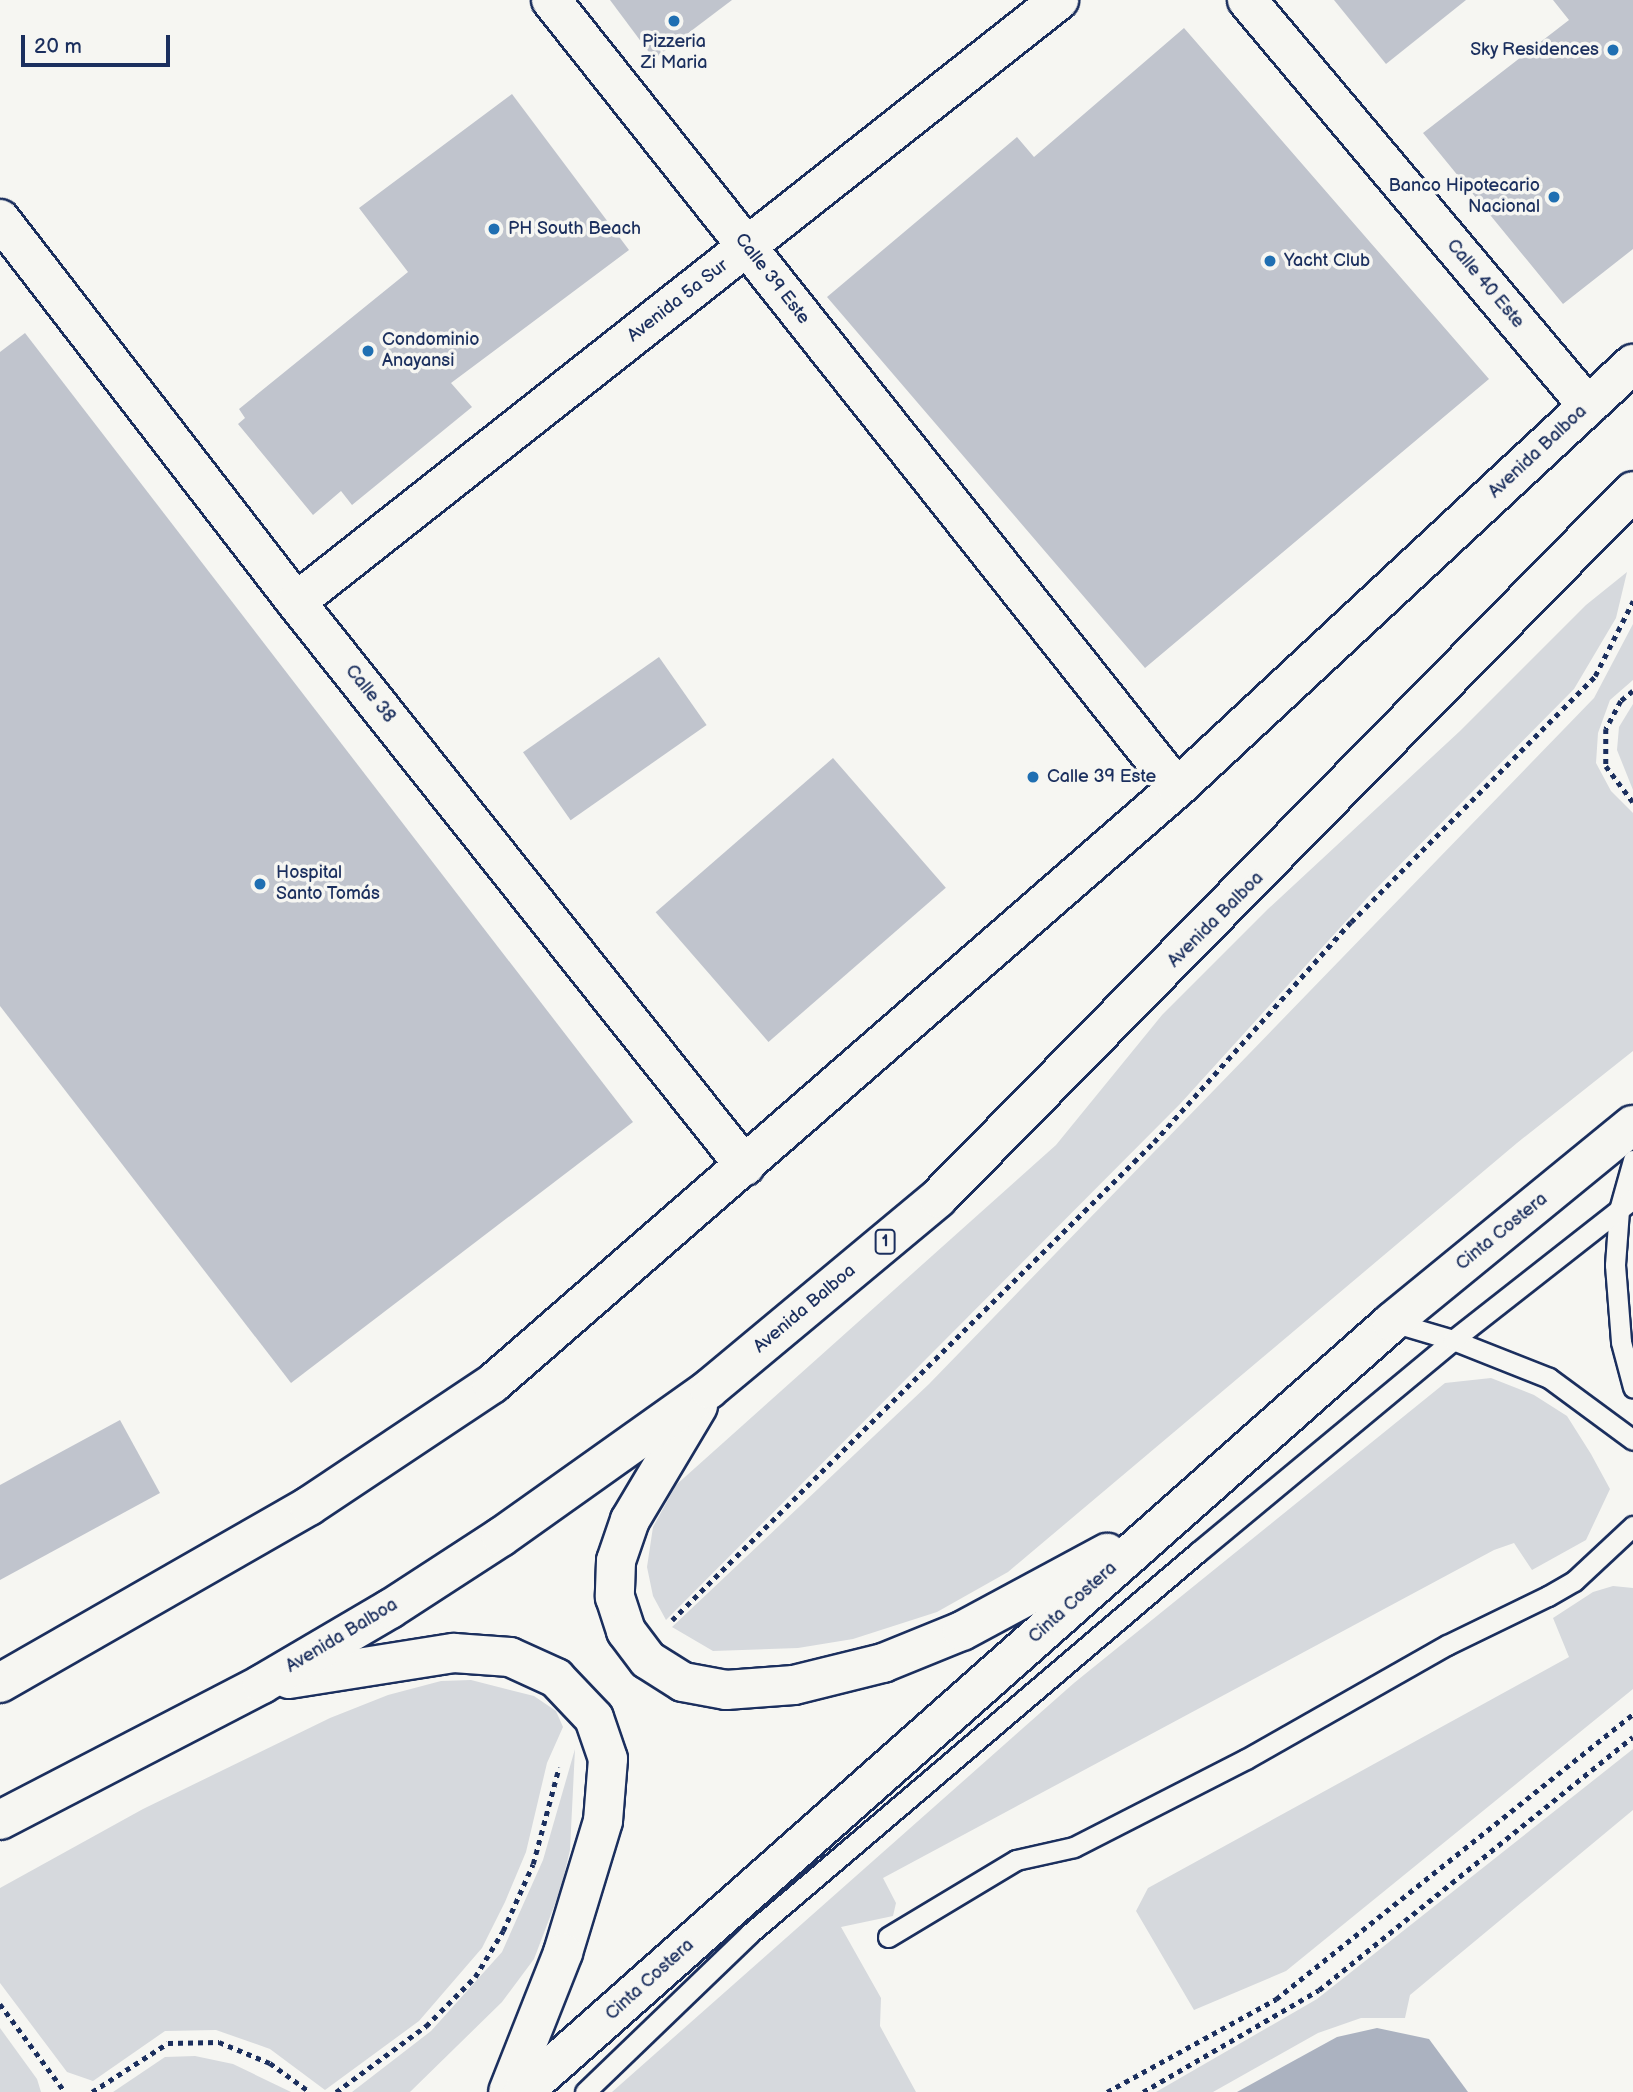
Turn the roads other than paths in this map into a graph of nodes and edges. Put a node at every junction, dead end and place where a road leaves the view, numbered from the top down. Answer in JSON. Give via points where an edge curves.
{"nodes":[{"id":1,"x":551,"y":0,"type":"edge"},
{"id":2,"x":1059,"y":0,"type":"edge"},
{"id":3,"x":1247,"y":0,"type":"edge"},
{"id":4,"x":0,"y":219,"type":"edge"},
{"id":5,"x":747,"y":247,"type":"junction"},
{"id":6,"x":1633,"y":364,"type":"edge"},
{"id":7,"x":1588,"y":406,"type":"junction"},
{"id":8,"x":1633,"y":491,"type":"edge"},
{"id":9,"x":296,"y":602,"type":"junction"},
{"id":10,"x":1177,"y":789,"type":"junction"},
{"id":11,"x":1633,"y":1125,"type":"edge"},
{"id":12,"x":1633,"y":1160,"type":"edge"},
{"id":13,"x":745,"y":1166,"type":"junction"},
{"id":14,"x":1626,"y":1205,"type":"edge"},
{"id":15,"x":1392,"y":1322,"type":"junction"},
{"id":16,"x":1453,"y":1340,"type":"junction"},
{"id":17,"x":1633,"y":1387,"type":"edge"},
{"id":18,"x":709,"y":1389,"type":"junction"},
{"id":19,"x":1633,"y":1440,"type":"edge"},
{"id":20,"x":1163,"y":1523,"type":"junction"},
{"id":21,"x":1633,"y":1526,"type":"edge"},
{"id":22,"x":0,"y":1682,"type":"edge"},
{"id":23,"x":262,"y":1684,"type":"junction"},
{"id":24,"x":0,"y":1820,"type":"edge"},
{"id":25,"x":888,"y":1937,"type":"dead end"},
{"id":26,"x":508,"y":2092,"type":"edge"},
{"id":27,"x":523,"y":2092,"type":"edge"},
{"id":28,"x":585,"y":2092,"type":"edge"}],
"edges":[{"from":1,"to":5,"type":"main road","name":"Calle 39 Este"},
{"from":2,"to":5,"type":"main road","name":"Avenida 5a Sur"},
{"from":3,"to":7,"type":"main road","name":"Calle 40 Este"},
{"from":4,"to":9,"type":"main road","name":"Calle 38"},
{"from":5,"to":9,"type":"main road","name":"Avenida 5a Sur"},
{"from":5,"to":10,"type":"main road","name":"Calle 39 Este"},
{"from":6,"to":7,"type":"main road","name":"Avenida Balboa"},
{"from":7,"to":10,"type":"main road","name":"Avenida Balboa"},
{"from":8,"to":18,"type":"main road","name":"Avenida Balboa","number":"1","via":[[938,1198]]},
{"from":9,"to":13,"type":"main road","name":"Calle 38"},
{"from":10,"to":13,"type":"main road","name":"Avenida Balboa"},
{"from":11,"to":15,"type":"main road","name":"Cinta Costera"},
{"from":12,"to":14,"type":"lane"},
{"from":13,"to":22,"type":"main road","name":"Avenida Balboa","via":[[492,1384],[309,1506]]},
{"from":14,"to":16,"type":"lane"},
{"from":14,"to":17,"type":"lane","via":[[1615,1265],[1620,1342]]},
{"from":15,"to":16,"type":"lane"},
{"from":15,"to":20,"type":"main road","name":"Cinta Costera"},
{"from":16,"to":19,"type":"lane","via":[[1549,1378]]},
{"from":16,"to":28,"type":"lane","via":[[749,1934]]},
{"from":18,"to":20,"type":"main road","via":[[630,1520],[616,1561],[615,1597],[626,1631],[639,1650],[683,1682],[726,1690],[794,1685],[883,1663],[962,1631]]},
{"from":18,"to":23,"type":"main road","name":"Avenida Balboa","number":"1","via":[[501,1537]]},
{"from":20,"to":27,"type":"main road","name":"Cinta Costera"},
{"from":21,"to":25,"type":"lane","via":[[1574,1581],[1548,1596],[1447,1645],[1246,1759],[1073,1847],[1016,1860]]},
{"from":23,"to":24,"type":"main road","name":"Avenida Balboa","number":"1"},
{"from":23,"to":26,"type":"main road","via":[[454,1653],[510,1657],[556,1678],[594,1718],[608,1759],[603,1821],[563,1953]]}]}
